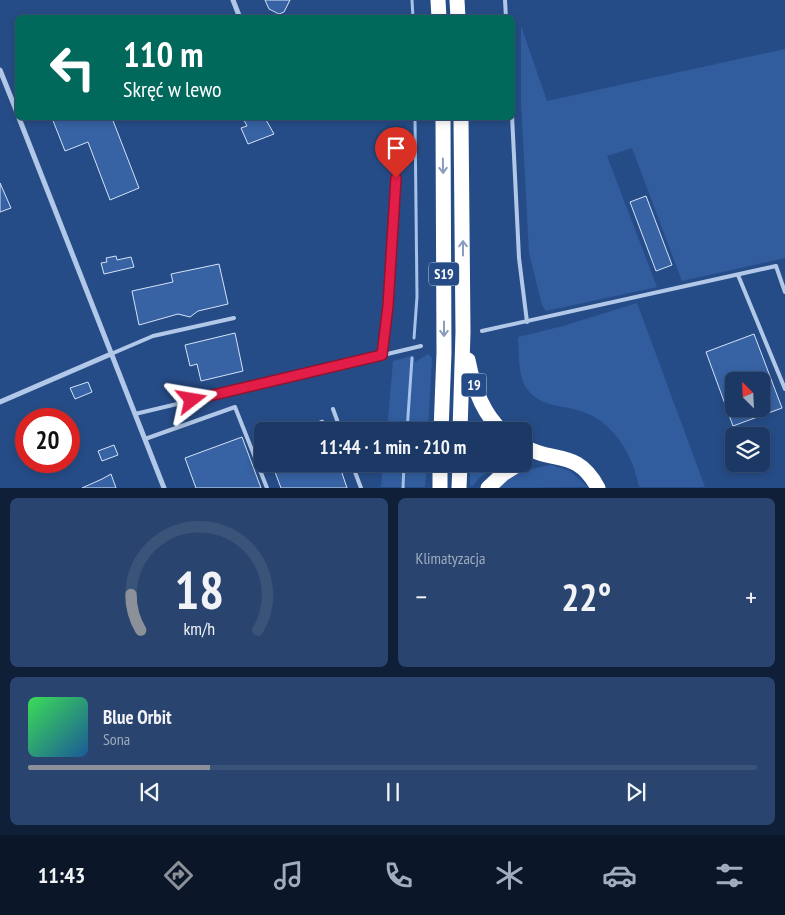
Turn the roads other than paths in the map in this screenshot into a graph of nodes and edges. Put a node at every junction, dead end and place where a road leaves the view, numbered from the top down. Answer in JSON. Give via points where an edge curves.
{"nodes":[{"id":1,"x":233,"y":0,"type":"edge"},
{"id":2,"x":438,"y":0,"type":"edge"},
{"id":3,"x":457,"y":0,"type":"edge"},
{"id":4,"x":505,"y":0,"type":"edge"},
{"id":5,"x":239,"y":15,"type":"edge"},
{"id":6,"x":439,"y":15,"type":"edge"},
{"id":7,"x":458,"y":15,"type":"edge"},
{"id":8,"x":506,"y":15,"type":"edge"},
{"id":9,"x":0,"y":70,"type":"edge"},
{"id":10,"x":15,"y":108,"type":"edge"},
{"id":11,"x":20,"y":120,"type":"edge"},
{"id":12,"x":443,"y":120,"type":"edge"},
{"id":13,"x":461,"y":120,"type":"edge"},
{"id":14,"x":512,"y":120,"type":"edge"},
{"id":15,"x":396,"y":178,"type":"dead end"},
{"id":16,"x":738,"y":275,"type":"junction"},
{"id":17,"x":785,"y":292,"type":"edge"},
{"id":18,"x":234,"y":318,"type":"dead end"},
{"id":19,"x":527,"y":322,"type":"junction"},
{"id":20,"x":482,"y":331,"type":"dead end"},
{"id":21,"x":463,"y":332,"type":"junction"},
{"id":22,"x":420,"y":346,"type":"dead end"},
{"id":23,"x":111,"y":354,"type":"junction"},
{"id":24,"x":382,"y":355,"type":"junction"},
{"id":25,"x":785,"y":389,"type":"edge"},
{"id":26,"x":0,"y":402,"type":"edge"},
{"id":27,"x":333,"y":408,"type":"dead end"},
{"id":28,"x":135,"y":414,"type":"junction"},
{"id":29,"x":338,"y":422,"type":"edge"},
{"id":30,"x":442,"y":422,"type":"edge"},
{"id":31,"x":460,"y":422,"type":"edge"},
{"id":32,"x":494,"y":422,"type":"edge"},
{"id":33,"x":145,"y":439,"type":"junction"},
{"id":34,"x":532,"y":454,"type":"edge"},
{"id":35,"x":355,"y":472,"type":"edge"},
{"id":36,"x":440,"y":472,"type":"edge"},
{"id":37,"x":460,"y":472,"type":"edge"},
{"id":38,"x":505,"y":472,"type":"edge"},
{"id":39,"x":164,"y":488,"type":"edge"},
{"id":40,"x":267,"y":488,"type":"edge"},
{"id":41,"x":361,"y":488,"type":"edge"},
{"id":42,"x":440,"y":488,"type":"edge"},
{"id":43,"x":459,"y":488,"type":"edge"},
{"id":44,"x":488,"y":488,"type":"edge"},
{"id":45,"x":598,"y":488,"type":"edge"}],
"edges":[{"from":1,"to":5,"type":"street"},
{"from":2,"to":6,"type":"highway"},
{"from":3,"to":7,"type":"highway"},
{"from":4,"to":8,"type":"lane"},
{"from":9,"to":10,"type":"street"},
{"from":11,"to":23,"type":"street"},
{"from":12,"to":30,"type":"highway","number":"S19","one_way":true},
{"from":21,"to":13,"type":"highway","number":"S19","one_way":true},
{"from":14,"to":19,"type":"lane","via":[[518,258]]},
{"from":15,"to":24,"type":"lane"},
{"from":16,"to":17,"type":"lane","via":[[776,266]]},
{"from":16,"to":19,"type":"lane"},
{"from":16,"to":25,"type":"lane"},
{"from":18,"to":23,"type":"lane","via":[[153,336]]},
{"from":19,"to":20,"type":"lane"},
{"from":21,"to":31,"type":"highway","number":"S19"},
{"from":21,"to":32,"type":"highway","number":"19","via":[[471,377],[486,412]]},
{"from":22,"to":24,"type":"lane"},
{"from":23,"to":26,"type":"street"},
{"from":23,"to":28,"type":"street"},
{"from":24,"to":28,"type":"lane"},
{"from":27,"to":29,"type":"lane"},
{"from":28,"to":33,"type":"street"},
{"from":33,"to":39,"type":"street"},
{"from":33,"to":40,"type":"lane","via":[[235,407]]},
{"from":34,"to":45,"type":"highway","via":[[558,456],[576,462],[588,472]]},
{"from":35,"to":41,"type":"lane"},
{"from":36,"to":42,"type":"highway"},
{"from":37,"to":43,"type":"highway"},
{"from":38,"to":44,"type":"highway"}]}
